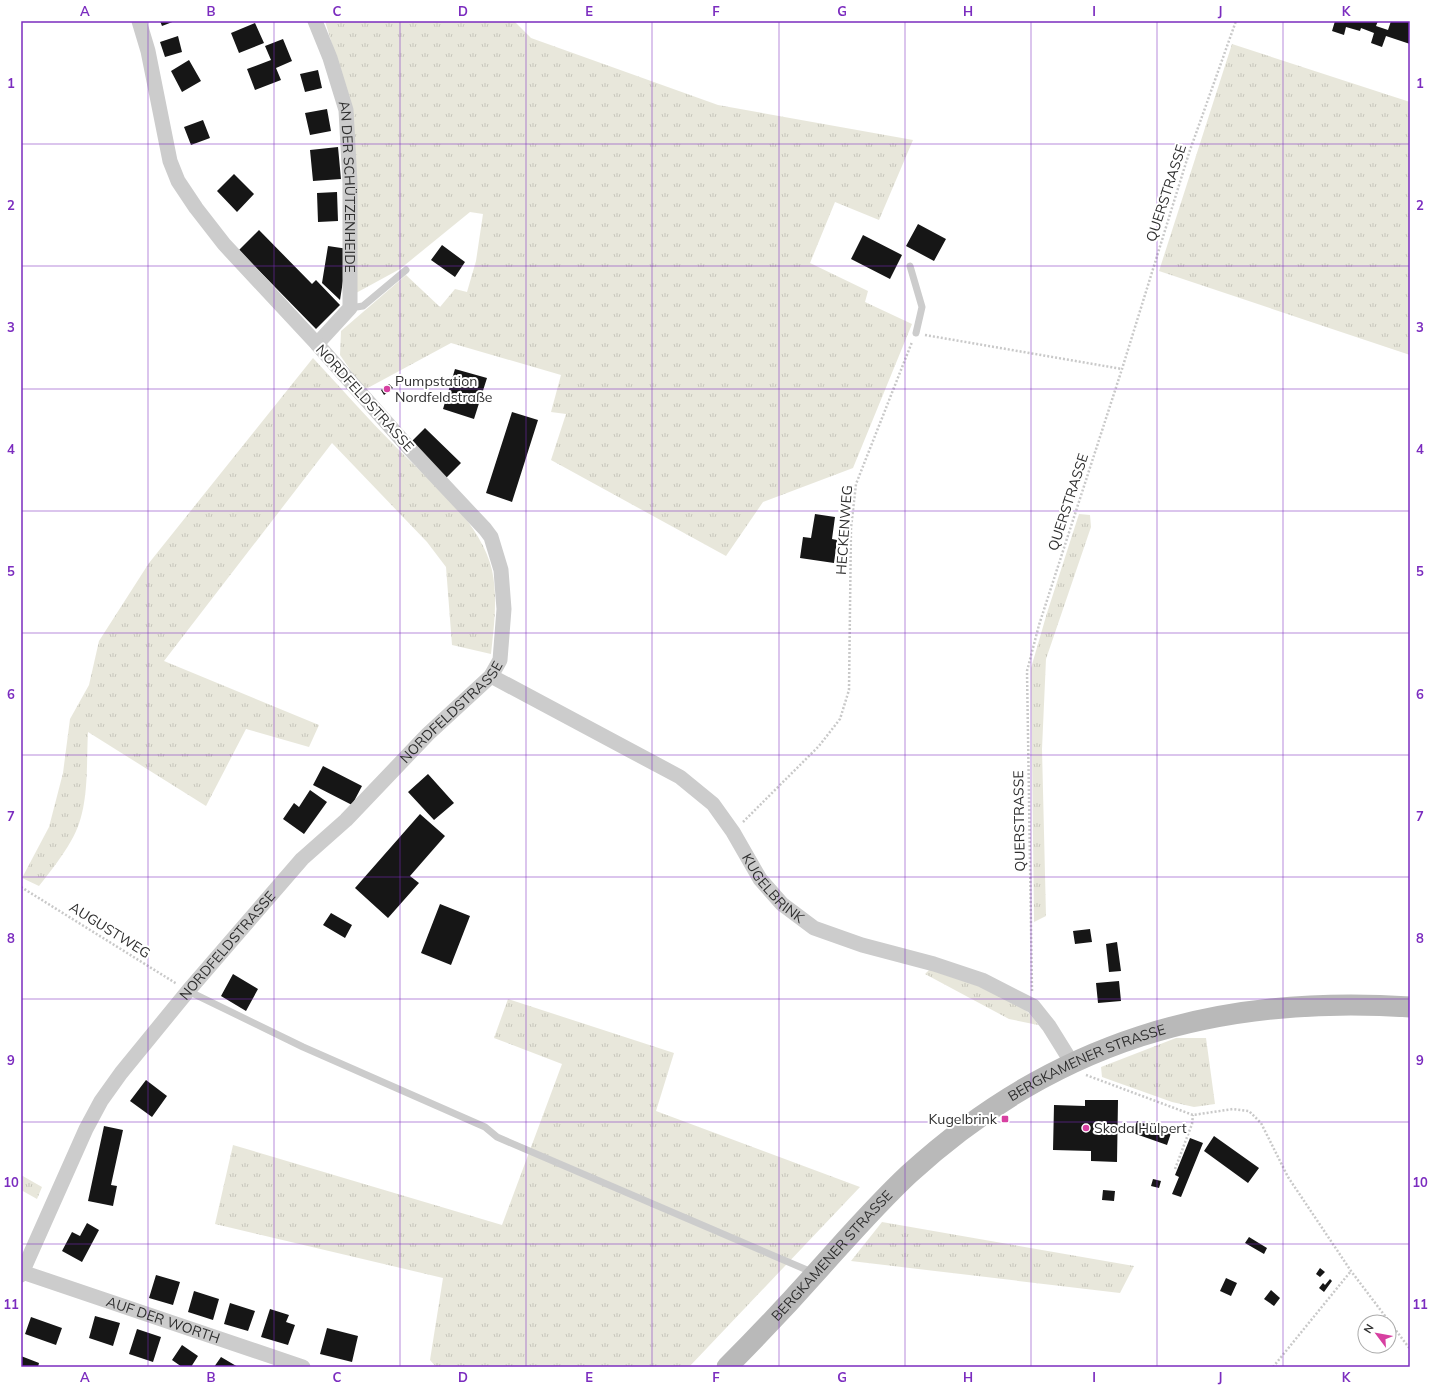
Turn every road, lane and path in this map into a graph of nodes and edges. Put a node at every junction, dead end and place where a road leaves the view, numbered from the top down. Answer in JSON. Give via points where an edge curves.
{"nodes":[{"id":1,"x":140,"y":21,"type":"edge"},
{"id":2,"x":315,"y":21,"type":"edge"},
{"id":3,"x":1236,"y":21,"type":"edge"},
{"id":4,"x":910,"y":266,"type":"dead end"},
{"id":5,"x":406,"y":270,"type":"dead end"},
{"id":6,"x":350,"y":308,"type":"junction"},
{"id":7,"x":916,"y":333,"type":"junction"},
{"id":8,"x":317,"y":344,"type":"junction"},
{"id":9,"x":1122,"y":369,"type":"junction"},
{"id":10,"x":492,"y":676,"type":"junction"},
{"id":11,"x":733,"y":832,"type":"junction"},
{"id":12,"x":21,"y":887,"type":"edge"},
{"id":13,"x":188,"y":991,"type":"junction"},
{"id":14,"x":1033,"y":1006,"type":"junction"},
{"id":15,"x":1410,"y":1007,"type":"edge"},
{"id":16,"x":1072,"y":1064,"type":"junction"},
{"id":17,"x":1193,"y":1115,"type":"junction"},
{"id":18,"x":1175,"y":1169,"type":"dead end"},
{"id":19,"x":1350,"y":1271,"type":"junction"},
{"id":20,"x":22,"y":1274,"type":"edge"},
{"id":21,"x":816,"y":1274,"type":"junction"},
{"id":22,"x":1410,"y":1349,"type":"edge"},
{"id":23,"x":304,"y":1367,"type":"edge"},
{"id":24,"x":728,"y":1367,"type":"edge"},
{"id":25,"x":1273,"y":1367,"type":"edge"}],
"edges":[{"from":1,"to":8,"type":"street","name":"NORDFELDSTRASSE","via":[[170,161],[178,181],[224,244]]},
{"from":2,"to":6,"type":"street","name":"AN DER SCHÜTZENHEIDE","via":[[346,110],[350,184]]},
{"from":3,"to":9,"type":"path","name":"QUERSTRASSE","via":[[1189,153]]},
{"from":4,"to":7,"type":"lane","via":[[922,307]]},
{"from":5,"to":6,"type":"lane","via":[[364,306]]},
{"from":6,"to":8,"type":"street"},
{"from":7,"to":9,"type":"path"},
{"from":7,"to":11,"type":"path","name":"HECKENWEG","via":[[856,484],[851,528],[849,690],[840,719],[819,746]]},
{"from":8,"to":10,"type":"street","name":"NORDFELDSTRASSE","via":[[491,537],[501,570],[504,609],[500,660]]},
{"from":9,"to":14,"type":"path","name":"QUERSTRASSE","via":[[1038,625],[1027,671]]},
{"from":10,"to":11,"type":"street","name":"KUGELBRINK","via":[[680,777],[713,804]]},
{"from":10,"to":13,"type":"street","name":"NORDFELDSTRASSE","via":[[428,734],[346,820],[302,859]]},
{"from":11,"to":14,"type":"street","name":"KUGELBRINK","via":[[760,880],[782,904],[814,928],[862,945],[982,980]]},
{"from":12,"to":13,"type":"path","name":"AUGUSTWEG"},
{"from":13,"to":20,"type":"street","name":"NORDFELDSTRASSE","via":[[101,1101],[86,1129]]},
{"from":13,"to":21,"type":"lane","via":[[303,1047],[485,1127],[497,1137]]},
{"from":14,"to":16,"type":"street","name":"KUGELBRINK","via":[[1049,1026]]},
{"from":15,"to":16,"type":"street","name":"BERGKAMENER STRASSE","via":[[1321,1004],[1225,1014],[1155,1031]]},
{"from":16,"to":17,"type":"path","via":[[1078,1073]]},
{"from":16,"to":21,"type":"street","name":"BERGKAMENER STRASSE","via":[[1000,1103],[940,1147],[875,1207]]},
{"from":17,"to":18,"type":"path"},
{"from":17,"to":19,"type":"path","via":[[1233,1109],[1249,1111],[1261,1123],[1288,1177]]},
{"from":19,"to":22,"type":"path"},
{"from":19,"to":25,"type":"path"},
{"from":20,"to":23,"type":"street","name":"AUF DER WORTH"},
{"from":21,"to":24,"type":"street","name":"BERGKAMENER STRASSE"}]}
